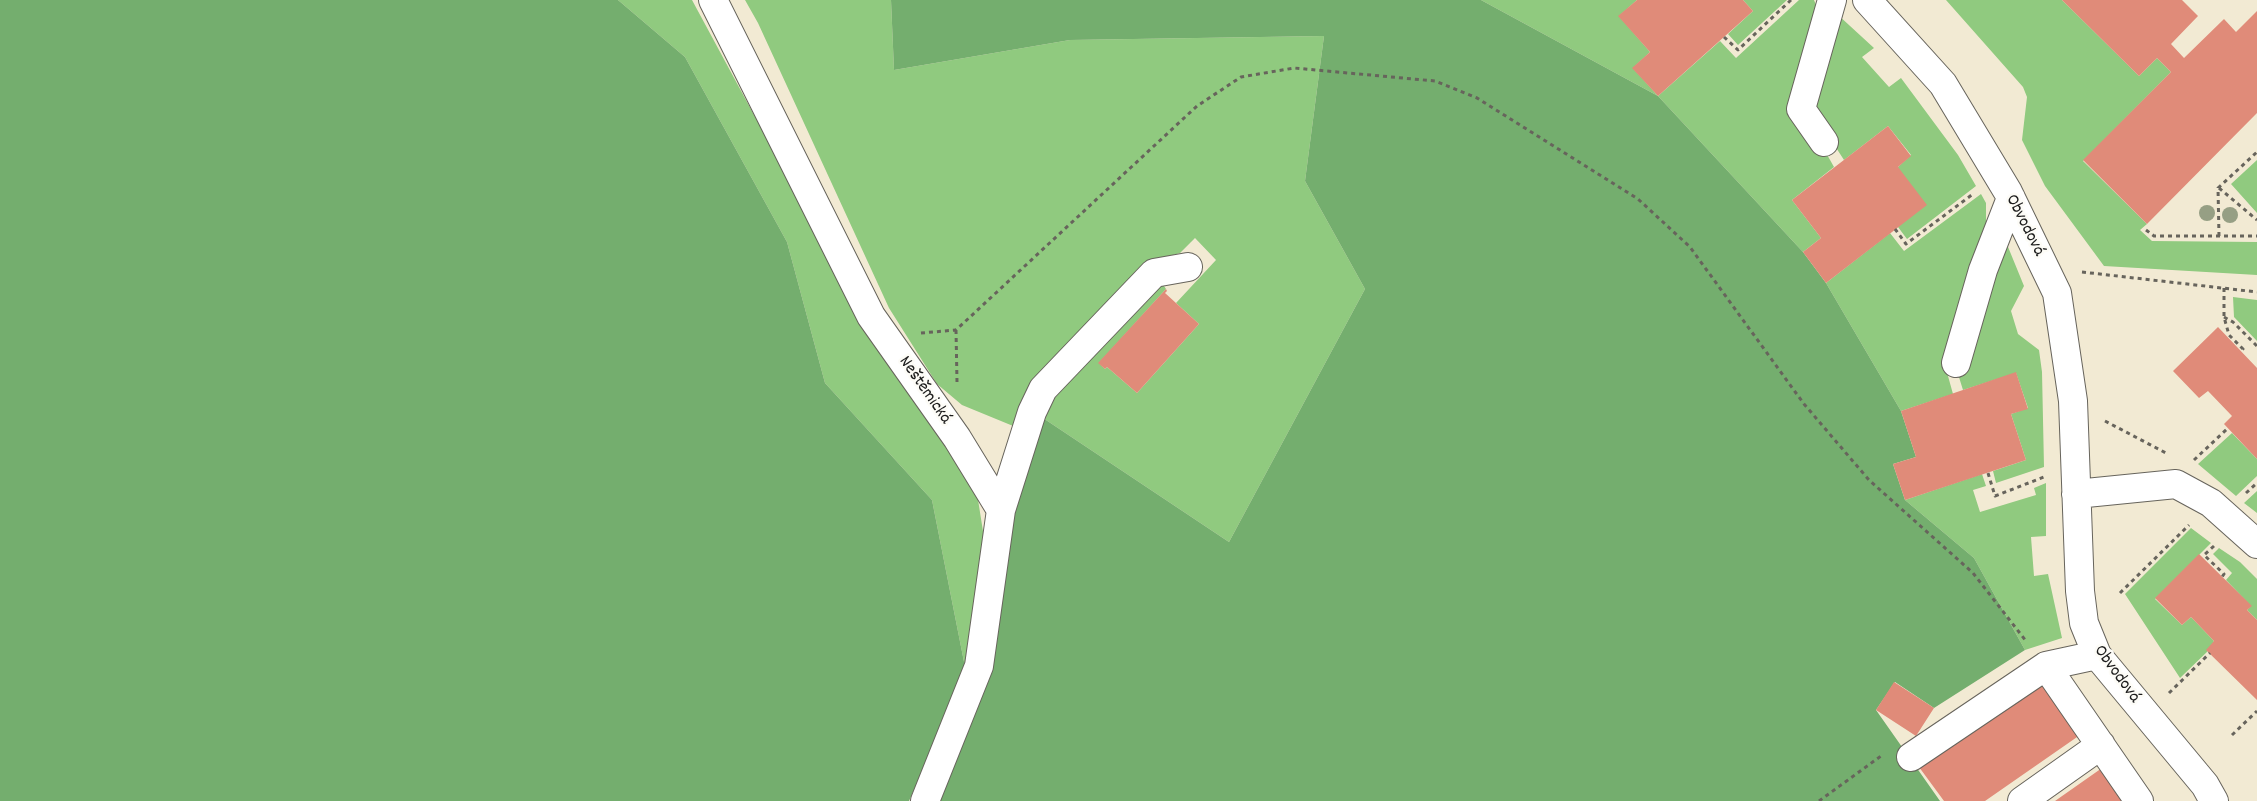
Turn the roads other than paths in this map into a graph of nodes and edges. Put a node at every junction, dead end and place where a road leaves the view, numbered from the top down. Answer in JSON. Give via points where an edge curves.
{"nodes":[{"id":1,"x":712,"y":0,"type":"edge"},
{"id":2,"x":1832,"y":0,"type":"edge"},
{"id":3,"x":1866,"y":0,"type":"edge"},
{"id":4,"x":1824,"y":142,"type":"dead end"},
{"id":5,"x":2004,"y":187,"type":"junction"},
{"id":6,"x":1188,"y":267,"type":"dead end"},
{"id":7,"x":1956,"y":363,"type":"dead end"},
{"id":8,"x":2076,"y":494,"type":"junction"},
{"id":9,"x":1001,"y":510,"type":"junction"},
{"id":10,"x":2257,"y":544,"type":"edge"},
{"id":11,"x":2097,"y":656,"type":"junction"},
{"id":12,"x":2046,"y":666,"type":"junction"},
{"id":13,"x":2101,"y":746,"type":"junction"},
{"id":14,"x":1911,"y":757,"type":"road end"},
{"id":15,"x":925,"y":801,"type":"edge"},
{"id":16,"x":2022,"y":801,"type":"edge"},
{"id":17,"x":2139,"y":801,"type":"edge"},
{"id":18,"x":2214,"y":801,"type":"edge"}],
"edges":[{"from":1,"to":9,"type":"street","name":"Neštěmická","via":[[866,307],[957,438]]},
{"from":2,"to":4,"type":"street","via":[[1801,108]]},
{"from":3,"to":5,"type":"street","name":"Obvodová","via":[[1942,84]]},
{"from":5,"to":7,"type":"street"},
{"from":5,"to":8,"type":"street","name":"Obvodová","via":[[2057,293],[2074,406]]},
{"from":6,"to":9,"type":"street","via":[[1154,273],[1043,389],[1032,412]]},
{"from":8,"to":10,"type":"street","via":[[2176,484],[2212,503]]},
{"from":8,"to":11,"type":"street","name":"Obvodová","via":[[2084,623]]},
{"from":9,"to":15,"type":"street","via":[[979,666]]},
{"from":11,"to":12,"type":"street"},
{"from":11,"to":18,"type":"street","name":"Obvodová","via":[[2205,785]]},
{"from":12,"to":13,"type":"street"},
{"from":12,"to":14,"type":"street"},
{"from":13,"to":16,"type":"street"},
{"from":13,"to":17,"type":"street"}]}
